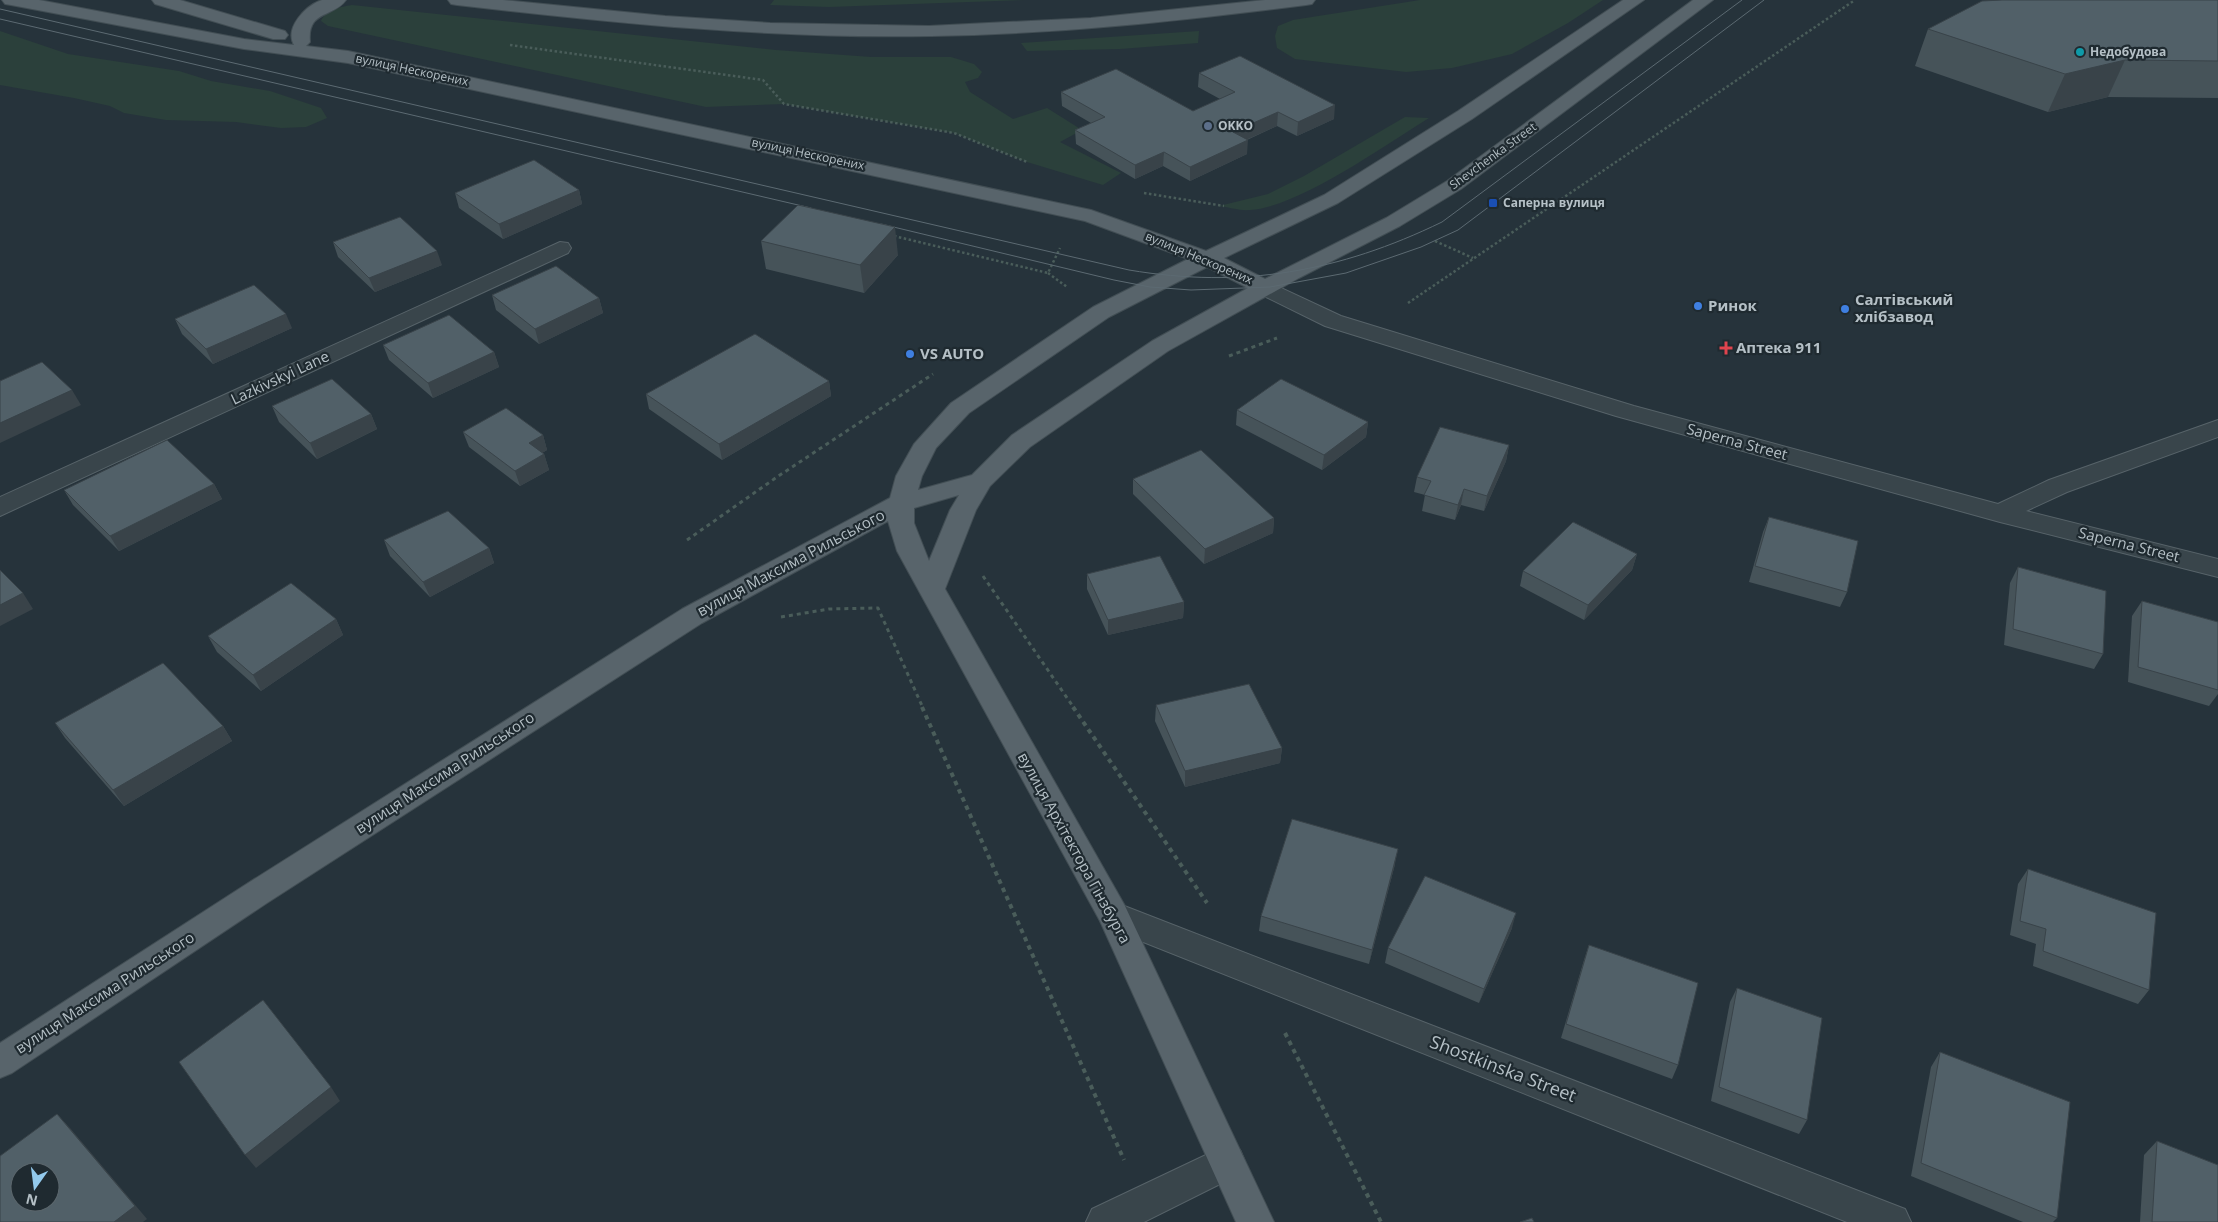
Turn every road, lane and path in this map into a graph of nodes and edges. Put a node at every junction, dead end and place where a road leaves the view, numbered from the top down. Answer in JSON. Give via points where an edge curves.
{"nodes":[{"id":1,"x":11,"y":0,"type":"edge"},
{"id":2,"x":161,"y":0,"type":"edge"},
{"id":3,"x":337,"y":0,"type":"edge"},
{"id":4,"x":457,"y":0,"type":"edge"},
{"id":5,"x":1306,"y":0,"type":"edge"},
{"id":6,"x":1635,"y":0,"type":"edge"},
{"id":7,"x":1704,"y":0,"type":"edge"},
{"id":8,"x":1855,"y":0,"type":"edge"},
{"id":9,"x":301,"y":42,"type":"junction"},
{"id":10,"x":508,"y":45,"type":"dead end"},
{"id":11,"x":340,"y":55,"type":"junction"},
{"id":12,"x":1036,"y":165,"type":"dead end"},
{"id":13,"x":1135,"y":192,"type":"dead end"},
{"id":14,"x":1227,"y":207,"type":"dead end"},
{"id":15,"x":893,"y":236,"type":"dead end"},
{"id":16,"x":1426,"y":237,"type":"dead end"},
{"id":17,"x":1062,"y":246,"type":"dead end"},
{"id":18,"x":560,"y":248,"type":"dead end"},
{"id":19,"x":1208,"y":259,"type":"junction"},
{"id":20,"x":1473,"y":259,"type":"junction"},
{"id":21,"x":1048,"y":273,"type":"junction"},
{"id":22,"x":1266,"y":288,"type":"junction"},
{"id":23,"x":1059,"y":292,"type":"dead end"},
{"id":24,"x":1333,"y":321,"type":"junction"},
{"id":25,"x":1221,"y":358,"type":"dead end"},
{"id":26,"x":937,"y":372,"type":"dead end"},
{"id":27,"x":2218,"y":428,"type":"edge"},
{"id":28,"x":981,"y":481,"type":"junction"},
{"id":29,"x":901,"y":503,"type":"junction"},
{"id":30,"x":0,"y":507,"type":"edge"},
{"id":31,"x":2000,"y":513,"type":"junction"},
{"id":32,"x":686,"y":540,"type":"dead end"},
{"id":33,"x":2218,"y":568,"type":"edge"},
{"id":34,"x":982,"y":574,"type":"dead end"},
{"id":35,"x":931,"y":590,"type":"junction"},
{"id":36,"x":778,"y":618,"type":"dead end"},
{"id":37,"x":1209,"y":906,"type":"dead end"},
{"id":38,"x":1114,"y":916,"type":"junction"},
{"id":39,"x":1253,"y":971,"type":"junction"},
{"id":40,"x":0,"y":1062,"type":"edge"},
{"id":41,"x":1227,"y":1162,"type":"junction"},
{"id":42,"x":1143,"y":1203,"type":"junction"},
{"id":43,"x":1105,"y":1222,"type":"edge"},
{"id":44,"x":1254,"y":1222,"type":"edge"},
{"id":45,"x":1381,"y":1222,"type":"edge"},
{"id":46,"x":1892,"y":1222,"type":"edge"}],
"edges":[{"from":1,"to":11,"type":"main road","name":"вулиця Нескорених","via":[[244,44]]},
{"from":2,"to":9,"type":"main road","name":"вулиця Нескорених"},
{"from":3,"to":9,"type":"main road","via":[[319,8],[305,20],[299,33]]},
{"from":4,"to":5,"type":"main road","via":[[716,25],[877,31],[1060,26]]},
{"from":6,"to":19,"type":"main road","via":[[1465,115],[1332,199]]},
{"from":7,"to":22,"type":"main road","name":"Shevchenka Street","via":[[1454,185],[1392,222]]},
{"from":8,"to":20,"type":"path"},
{"from":9,"to":11,"type":"main road","name":"вулиця Нескорених"},
{"from":10,"to":12,"type":"path","via":[[763,80],[784,104],[954,133]]},
{"from":11,"to":19,"type":"main road","name":"вулиця Нескорених","via":[[1091,216]]},
{"from":13,"to":14,"type":"path"},
{"from":15,"to":21,"type":"path"},
{"from":16,"to":20,"type":"path"},
{"from":17,"to":21,"type":"path"},
{"from":18,"to":30,"type":"street","name":"Lazkivskyi Lane"},
{"from":19,"to":22,"type":"main road","name":"вулиця Нескорених"},
{"from":19,"to":29,"type":"main road","name":"вулиця Максима Рильського","via":[[1101,312],[960,408],[926,444]]},
{"from":20,"to":24,"type":"path","via":[[1408,303]]},
{"from":21,"to":23,"type":"path","via":[[1067,287]]},
{"from":22,"to":24,"type":"street","name":"Saperna Street"},
{"from":22,"to":28,"type":"main road","via":[[1119,372],[1021,441]]},
{"from":24,"to":25,"type":"path"},
{"from":24,"to":31,"type":"street","name":"Saperna Street","via":[[1624,411]]},
{"from":26,"to":32,"type":"path","via":[[777,476]]},
{"from":27,"to":31,"type":"street","via":[[2058,486]]},
{"from":28,"to":29,"type":"main road","name":"вулиця Максима Рильського"},
{"from":28,"to":35,"type":"main road","via":[[962,510]]},
{"from":29,"to":35,"type":"main road","name":"вулиця Максима Рильського","via":[[901,523],[910,551]]},
{"from":29,"to":40,"type":"main road","name":"вулиця Максима Рильського","via":[[692,616],[256,894]]},
{"from":31,"to":33,"type":"street","name":"Saperna Street"},
{"from":34,"to":37,"type":"path"},
{"from":35,"to":38,"type":"main road","name":"вулиця Архітектора Гінзбурга"},
{"from":36,"to":42,"type":"path","via":[[829,609],[878,608]]},
{"from":38,"to":39,"type":"street","name":"Shostkinska Street"},
{"from":38,"to":41,"type":"main road","name":"вулиця Архітектора Гінзбурга"},
{"from":39,"to":45,"type":"path"},
{"from":39,"to":46,"type":"street","name":"Shostkinska Street"},
{"from":41,"to":42,"type":"street"},
{"from":41,"to":44,"type":"main road","name":"вулиця Архітектора Гінзбурга"},
{"from":42,"to":43,"type":"street"}]}
